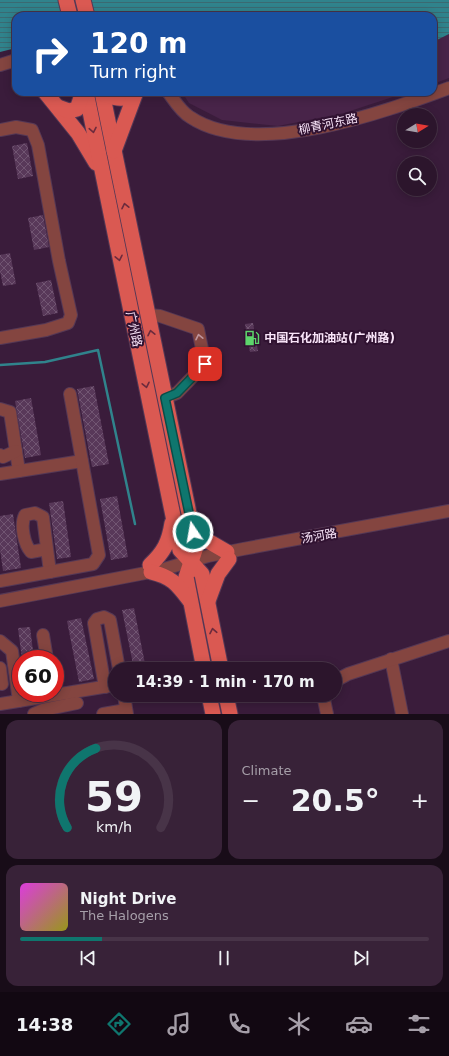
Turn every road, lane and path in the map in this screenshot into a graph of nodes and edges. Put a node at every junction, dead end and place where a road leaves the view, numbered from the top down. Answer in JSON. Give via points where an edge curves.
{"nodes":[{"id":1,"x":66,"y":0,"type":"edge"},
{"id":2,"x":83,"y":0,"type":"edge"},
{"id":3,"x":69,"y":12,"type":"edge"},
{"id":4,"x":86,"y":12,"type":"edge"},
{"id":5,"x":12,"y":61,"type":"edge"},
{"id":6,"x":0,"y":65,"type":"edge"},
{"id":7,"x":449,"y":88,"type":"edge"},
{"id":8,"x":437,"y":92,"type":"edge"},
{"id":9,"x":48,"y":96,"type":"edge"},
{"id":10,"x":82,"y":96,"type":"edge"},
{"id":11,"x":85,"y":96,"type":"edge"},
{"id":12,"x":104,"y":96,"type":"edge"},
{"id":13,"x":112,"y":96,"type":"edge"},
{"id":14,"x":132,"y":96,"type":"edge"},
{"id":15,"x":135,"y":96,"type":"edge"},
{"id":16,"x":171,"y":96,"type":"edge"},
{"id":17,"x":428,"y":96,"type":"edge"},
{"id":18,"x":58,"y":107,"type":"junction"},
{"id":19,"x":0,"y":130,"type":"edge"},
{"id":20,"x":114,"y":152,"type":"junction"},
{"id":21,"x":101,"y":171,"type":"junction"},
{"id":22,"x":148,"y":315,"type":"junction"},
{"id":23,"x":0,"y":338,"type":"edge"},
{"id":24,"x":70,"y":394,"type":"dead end"},
{"id":25,"x":165,"y":398,"type":"junction"},
{"id":26,"x":0,"y":409,"type":"edge"},
{"id":27,"x":16,"y":451,"type":"junction"},
{"id":28,"x":0,"y":455,"type":"edge"},
{"id":29,"x":82,"y":461,"type":"junction"},
{"id":30,"x":19,"y":471,"type":"junction"},
{"id":31,"x":0,"y":474,"type":"edge"},
{"id":32,"x":449,"y":511,"type":"edge"},
{"id":33,"x":173,"y":518,"type":"junction"},
{"id":34,"x":190,"y":518,"type":"junction"},
{"id":35,"x":449,"y":518,"type":"edge"},
{"id":36,"x":47,"y":549,"type":"dead end"},
{"id":37,"x":228,"y":555,"type":"junction"},
{"id":38,"x":190,"y":563,"type":"junction"},
{"id":39,"x":151,"y":569,"type":"junction"},
{"id":40,"x":50,"y":572,"type":"junction"},
{"id":41,"x":0,"y":581,"type":"edge"},
{"id":42,"x":0,"y":594,"type":"edge"},
{"id":43,"x":0,"y":601,"type":"edge"},
{"id":44,"x":208,"y":601,"type":"junction"},
{"id":45,"x":192,"y":604,"type":"junction"},
{"id":46,"x":43,"y":635,"type":"dead end"},
{"id":47,"x":0,"y":641,"type":"edge"},
{"id":48,"x":449,"y":641,"type":"edge"},
{"id":49,"x":46,"y":650,"type":"edge"},
{"id":50,"x":12,"y":651,"type":"edge"},
{"id":51,"x":391,"y":659,"type":"junction"},
{"id":52,"x":118,"y":662,"type":"edge"},
{"id":53,"x":203,"y":662,"type":"edge"},
{"id":54,"x":220,"y":662,"type":"edge"},
{"id":55,"x":0,"y":668,"type":"edge"},
{"id":56,"x":342,"y":677,"type":"edge"},
{"id":57,"x":108,"y":678,"type":"edge"},
{"id":58,"x":2,"y":684,"type":"dead end"},
{"id":59,"x":108,"y":686,"type":"edge"},
{"id":60,"x":64,"y":693,"type":"edge"},
{"id":61,"x":16,"y":702,"type":"edge"},
{"id":62,"x":25,"y":702,"type":"edge"},
{"id":63,"x":125,"y":702,"type":"edge"},
{"id":64,"x":210,"y":702,"type":"edge"},
{"id":65,"x":227,"y":702,"type":"edge"},
{"id":66,"x":324,"y":702,"type":"edge"},
{"id":67,"x":77,"y":703,"type":"dead end"},
{"id":68,"x":0,"y":704,"type":"edge"},
{"id":69,"x":127,"y":712,"type":"edge"},
{"id":70,"x":33,"y":714,"type":"edge"},
{"id":71,"x":103,"y":714,"type":"edge"},
{"id":72,"x":213,"y":714,"type":"edge"},
{"id":73,"x":230,"y":714,"type":"edge"},
{"id":74,"x":327,"y":714,"type":"edge"},
{"id":75,"x":402,"y":714,"type":"edge"}],
"edges":[{"from":1,"to":3,"type":"main road"},
{"from":2,"to":4,"type":"main road"},
{"from":5,"to":6,"type":"street"},
{"from":7,"to":8,"type":"street","name":"柳青河东路"},
{"from":9,"to":18,"type":"main road"},
{"from":10,"to":18,"type":"main road","via":[[77,109],[69,111]]},
{"from":11,"to":21,"type":"main road","name":"广州路","one_way":true},
{"from":12,"to":20,"type":"main road","name":"广州路"},
{"from":13,"to":14,"type":"main road","via":[[120,99]]},
{"from":15,"to":20,"type":"main road"},
{"from":16,"to":17,"type":"street","name":"柳青河东路","via":[[189,117],[214,128],[243,134],[306,131],[398,107]]},
{"from":18,"to":21,"type":"main road","via":[[78,133]]},
{"from":19,"to":23,"type":"street","via":[[16,127],[32,130],[38,145],[71,315],[68,323],[46,330]]},
{"from":22,"to":20,"type":"main road","name":"广州路","one_way":true},
{"from":21,"to":33,"type":"main road","name":"广州路","one_way":true},
{"from":25,"to":22,"type":"main road","name":"广州路","one_way":true},
{"from":25,"to":22,"type":"street","one_way":true,"via":[[177,393],[205,364],[198,329],[160,316]]},
{"from":24,"to":29,"type":"street"},
{"from":25,"to":34,"type":"main road","name":"广州路"},
{"from":26,"to":27,"type":"street","via":[[10,412]]},
{"from":27,"to":28,"type":"street","via":[[3,457]]},
{"from":27,"to":30,"type":"street"},
{"from":29,"to":30,"type":"street"},
{"from":29,"to":40,"type":"street","via":[[99,555],[93,564]]},
{"from":30,"to":31,"type":"street"},
{"from":32,"to":37,"type":"street","name":"汤河路"},
{"from":33,"to":38,"type":"main road","name":"广州路","via":[[180,550]]},
{"from":33,"to":39,"type":"main road","via":[[170,537],[163,553]]},
{"from":34,"to":37,"type":"main road","via":[[208,541]]},
{"from":34,"to":38,"type":"main road","name":"广州路","via":[[196,547]]},
{"from":35,"to":37,"type":"street","name":"汤河路"},
{"from":36,"to":40,"type":"street"},
{"from":37,"to":38,"type":"street","name":"汤河路"},
{"from":37,"to":44,"type":"main road"},
{"from":38,"to":39,"type":"street","name":"汤河路","via":[[171,561]]},
{"from":38,"to":44,"type":"main road","name":"广州路","via":[[202,574]]},
{"from":38,"to":45,"type":"main road","name":"广州路","via":[[186,578]]},
{"from":39,"to":42,"type":"street","name":"汤河路"},
{"from":39,"to":43,"type":"street","name":"汤河路"},
{"from":39,"to":45,"type":"main road","via":[[174,582]]},
{"from":40,"to":41,"type":"street"},
{"from":54,"to":44,"type":"main road","name":"广州路","one_way":true},
{"from":45,"to":53,"type":"main road","name":"广州路"},
{"from":46,"to":49,"type":"street"},
{"from":47,"to":50,"type":"street"},
{"from":48,"to":51,"type":"street"},
{"from":51,"to":56,"type":"street"},
{"from":51,"to":75,"type":"street"},
{"from":52,"to":57,"type":"street","via":[[110,620],[104,617],[97,619],[94,623]]},
{"from":55,"to":58,"type":"street"},
{"from":59,"to":60,"type":"street"},
{"from":61,"to":68,"type":"street"},
{"from":62,"to":70,"type":"street"},
{"from":63,"to":69,"type":"street"},
{"from":64,"to":72,"type":"main road"},
{"from":65,"to":73,"type":"main road"},
{"from":66,"to":74,"type":"street"},
{"from":67,"to":70,"type":"street"},
{"from":69,"to":71,"type":"street"}]}
